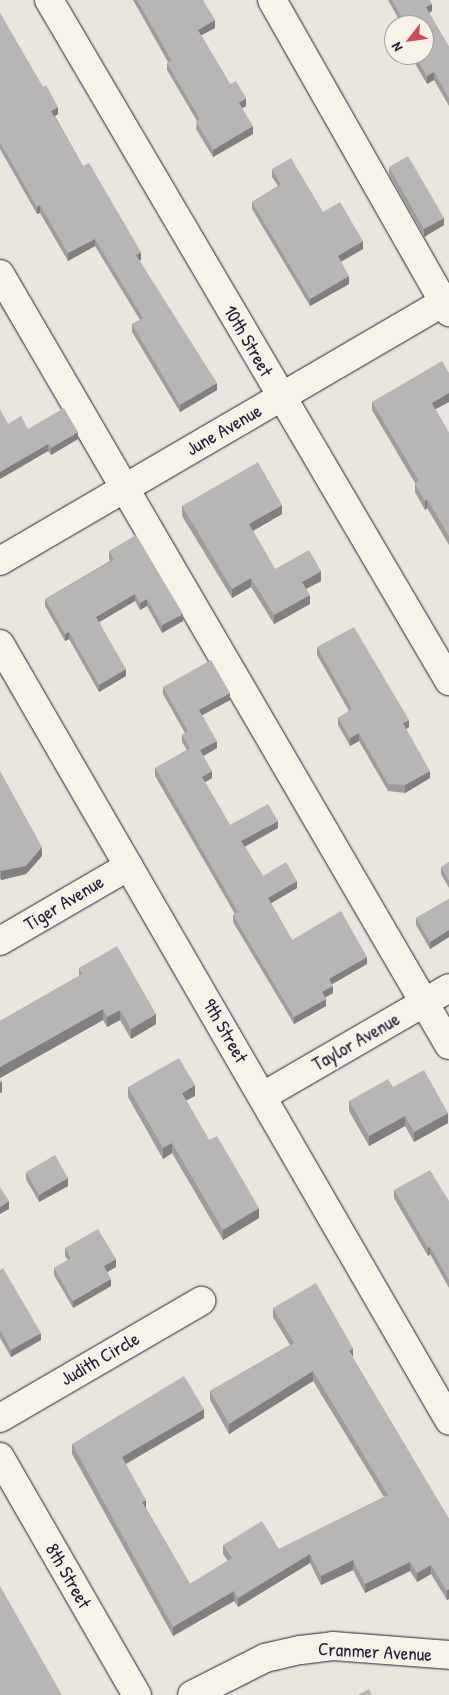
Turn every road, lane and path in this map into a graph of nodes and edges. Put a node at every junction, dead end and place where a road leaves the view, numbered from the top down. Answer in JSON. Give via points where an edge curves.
{"nodes":[{"id":1,"x":49,"y":0,"type":"edge"},
{"id":2,"x":272,"y":0,"type":"edge"},
{"id":3,"x":0,"y":274,"type":"edge"},
{"id":4,"x":447,"y":305,"type":"edge"},
{"id":5,"x":280,"y":397,"type":"junction"},
{"id":6,"x":124,"y":488,"type":"junction"},
{"id":7,"x":0,"y":561,"type":"edge"},
{"id":8,"x":0,"y":644,"type":"edge"},
{"id":9,"x":449,"y":681,"type":"edge"},
{"id":10,"x":129,"y":866,"type":"junction"},
{"id":11,"x":0,"y":942,"type":"edge"},
{"id":12,"x":449,"y":988,"type":"edge"},
{"id":13,"x":424,"y":1002,"type":"junction"},
{"id":14,"x":449,"y":1045,"type":"edge"},
{"id":15,"x":263,"y":1096,"type":"junction"},
{"id":16,"x":201,"y":1301,"type":"dead end"},
{"id":17,"x":0,"y":1418,"type":"edge"},
{"id":18,"x":449,"y":1420,"type":"edge"},
{"id":19,"x":0,"y":1457,"type":"edge"},
{"id":20,"x":449,"y":1655,"type":"edge"},
{"id":21,"x":137,"y":1695,"type":"edge"},
{"id":22,"x":192,"y":1695,"type":"edge"}],
"edges":[{"from":1,"to":5,"type":"street","name":"10th Street"},
{"from":2,"to":4,"type":"street"},
{"from":3,"to":6,"type":"street"},
{"from":4,"to":5,"type":"street","name":"June Avenue"},
{"from":5,"to":6,"type":"street","name":"June Avenue"},
{"from":5,"to":9,"type":"street","name":"10th Street"},
{"from":6,"to":7,"type":"street","name":"June Avenue"},
{"from":6,"to":13,"type":"street"},
{"from":8,"to":10,"type":"street","name":"9th Street"},
{"from":10,"to":11,"type":"street","name":"Tiger Avenue"},
{"from":10,"to":15,"type":"street","name":"9th Street"},
{"from":12,"to":13,"type":"street","name":"Taylor Avenue"},
{"from":13,"to":14,"type":"street"},
{"from":13,"to":15,"type":"street","name":"Taylor Avenue"},
{"from":15,"to":18,"type":"street","name":"9th Street"},
{"from":16,"to":17,"type":"street","name":"Judith Circle"},
{"from":19,"to":21,"type":"street","name":"8th Street"},
{"from":20,"to":22,"type":"street","name":"Cranmer Avenue","via":[[333,1646],[301,1650],[265,1658],[219,1678]]}]}
